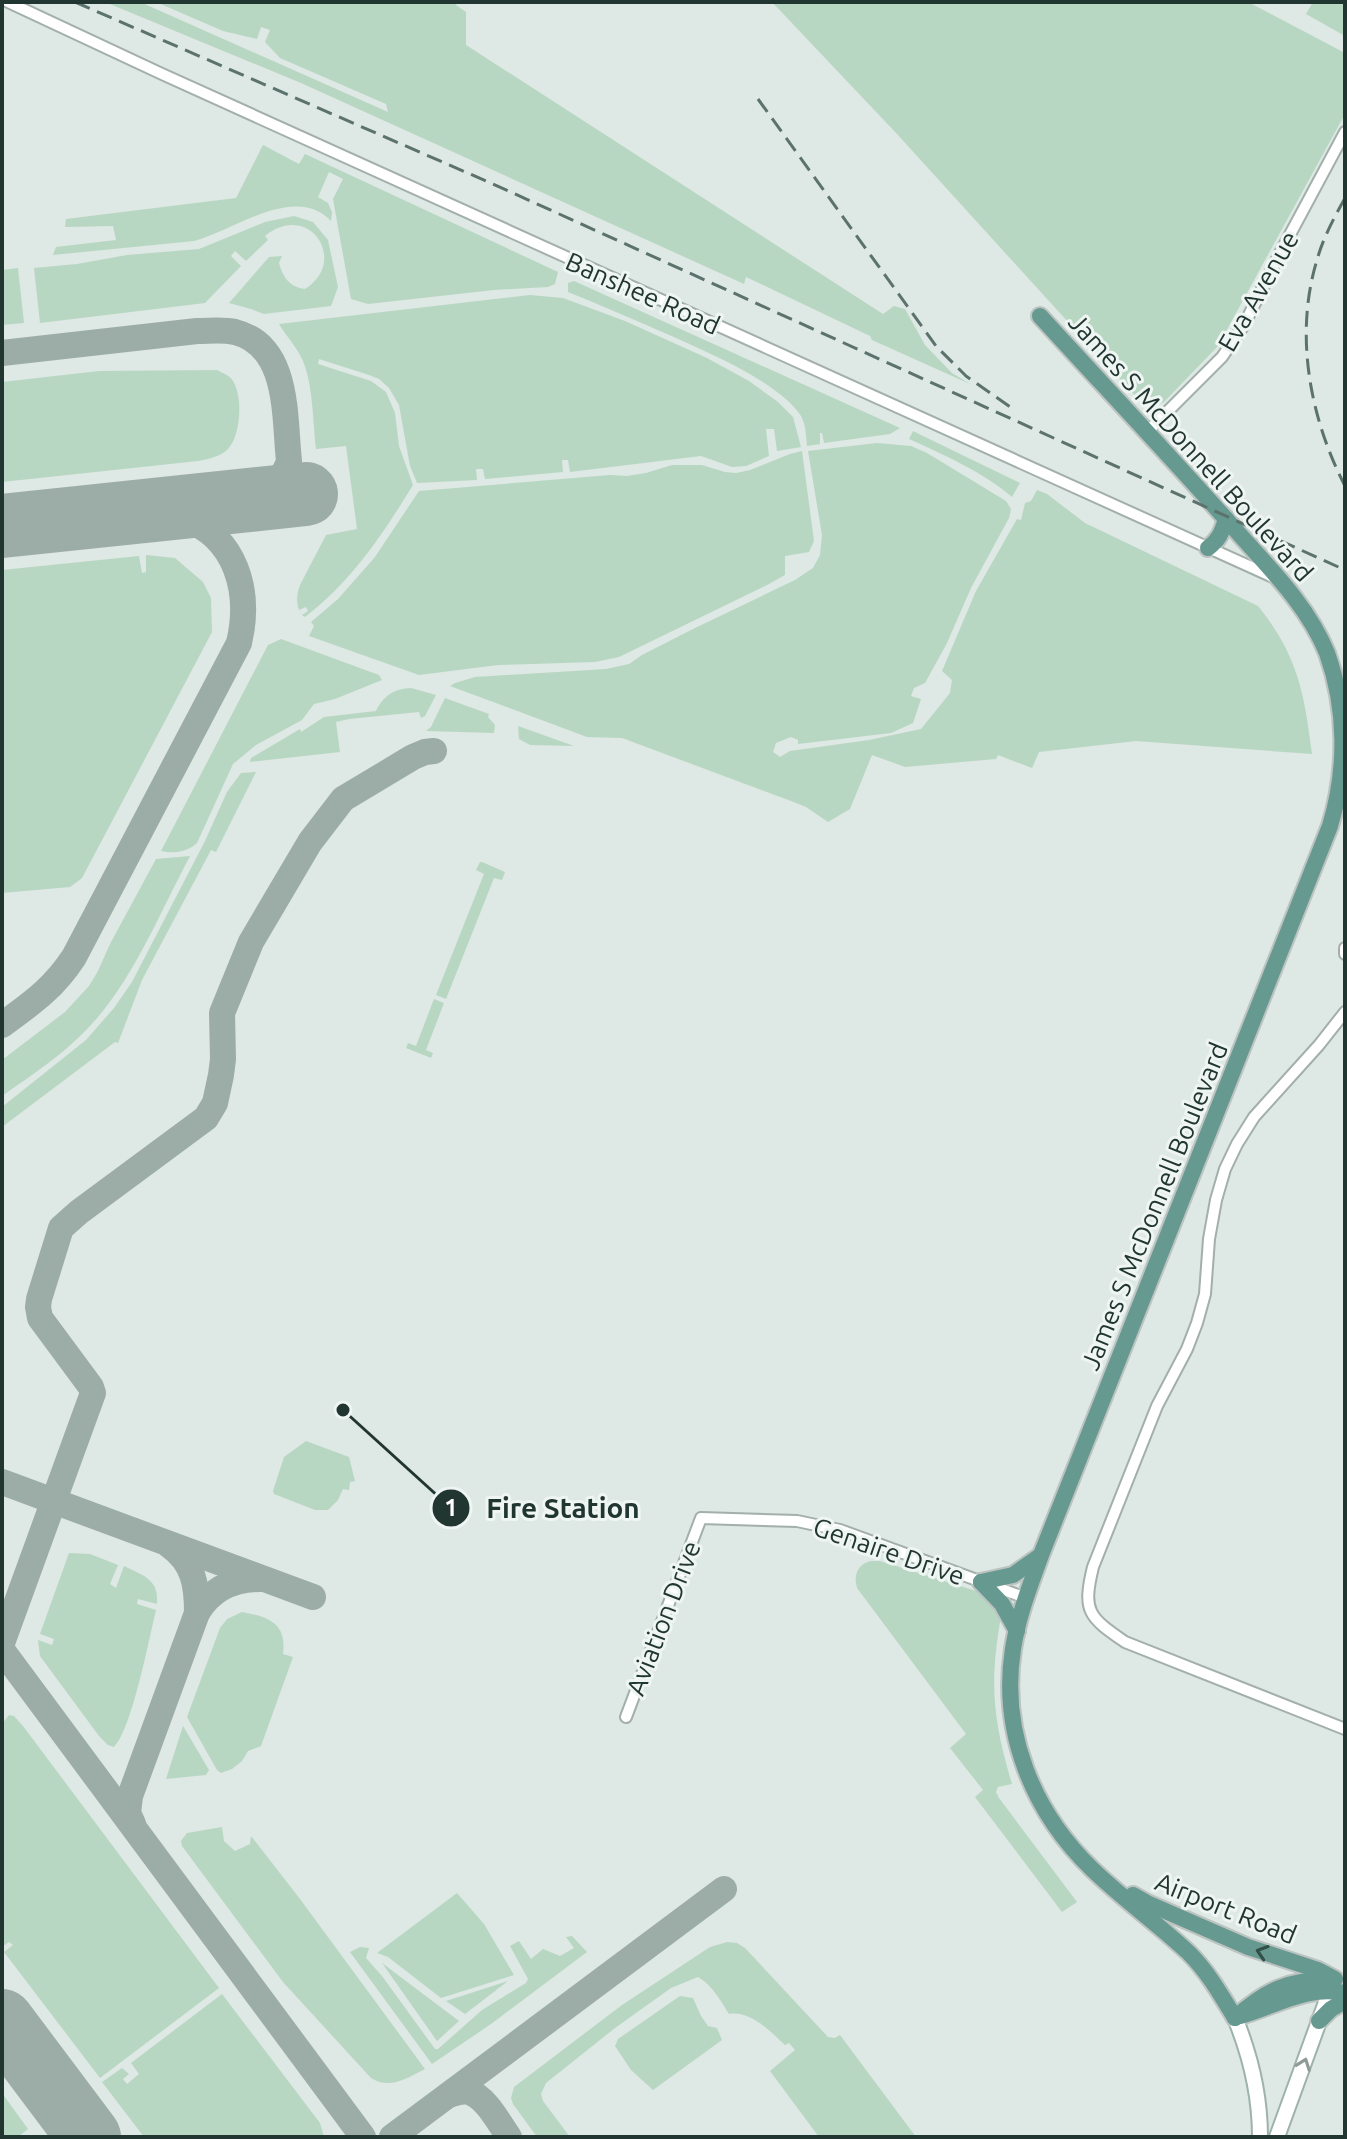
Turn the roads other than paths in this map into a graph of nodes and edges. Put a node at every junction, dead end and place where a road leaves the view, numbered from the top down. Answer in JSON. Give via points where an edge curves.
{"nodes":[{"id":1,"x":8,"y":2,"type":"edge"},
{"id":2,"x":1345,"y":132,"type":"edge"},
{"id":3,"x":1040,"y":316,"type":"dead end"},
{"id":4,"x":1147,"y":432,"type":"junction"},
{"id":5,"x":1226,"y":519,"type":"junction"},
{"id":6,"x":1208,"y":548,"type":"junction"},
{"id":7,"x":1280,"y":580,"type":"junction"},
{"id":8,"x":1345,"y":1012,"type":"edge"},
{"id":9,"x":701,"y":1518,"type":"joint"},
{"id":10,"x":1041,"y":1555,"type":"junction"},
{"id":11,"x":981,"y":1582,"type":"junction"},
{"id":12,"x":1026,"y":1598,"type":"junction"},
{"id":13,"x":1017,"y":1631,"type":"junction"},
{"id":14,"x":626,"y":1717,"type":"dead end"},
{"id":15,"x":1345,"y":1729,"type":"edge"},
{"id":16,"x":1101,"y":1877,"type":"junction"},
{"id":17,"x":1339,"y":1986,"type":"edge"},
{"id":18,"x":1345,"y":2001,"type":"edge"},
{"id":19,"x":1235,"y":2018,"type":"junction"},
{"id":20,"x":1319,"y":2021,"type":"junction"},
{"id":21,"x":1260,"y":2137,"type":"edge"},
{"id":22,"x":1277,"y":2137,"type":"edge"}],
"edges":[{"from":1,"to":6,"type":"street","name":"Banshee Road"},
{"from":2,"to":4,"type":"street","name":"Eva Avenue","via":[[1244,325],[1222,357]]},
{"from":3,"to":4,"type":"main road","name":"James S McDonnell Boulevard"},
{"from":4,"to":5,"type":"main road","name":"James S McDonnell Boulevard"},
{"from":5,"to":6,"type":"main road","via":[[1217,542]]},
{"from":5,"to":7,"type":"main road","name":"James S McDonnell Boulevard"},
{"from":6,"to":7,"type":"street","name":"Banshee Road"},
{"from":7,"to":10,"type":"main road","name":"James S McDonnell Boulevard","via":[[1313,625],[1333,672],[1343,731],[1335,810]]},
{"from":8,"to":15,"type":"street","via":[[1254,1117],[1225,1169],[1197,1323],[1157,1406],[1088,1589],[1098,1623],[1125,1642]]},
{"from":9,"to":11,"type":"street","name":"Genaire Drive","via":[[797,1521],[840,1530]]},
{"from":9,"to":14,"type":"street","name":"Aviation Drive"},
{"from":10,"to":11,"type":"main road","via":[[1013,1575]]},
{"from":10,"to":12,"type":"main road","name":"James S McDonnell Boulevard"},
{"from":11,"to":12,"type":"street","name":"Genaire Drive"},
{"from":11,"to":13,"type":"main road"},
{"from":12,"to":13,"type":"main road","name":"James S McDonnell Boulevard"},
{"from":13,"to":16,"type":"main road","name":"James S McDonnell Boulevard","via":[[1011,1693],[1017,1743],[1056,1830]]},
{"from":17,"to":16,"type":"main road","name":"Airport Road","one_way":true,"via":[[1318,1970],[1161,1910]]},
{"from":16,"to":19,"type":"main road","name":"James S McDonnell Boulevard","via":[[1189,1954]]},
{"from":17,"to":19,"type":"main road","name":"Airport Road","via":[[1296,1983],[1257,1998]]},
{"from":17,"to":20,"type":"street"},
{"from":18,"to":20,"type":"main road"},
{"from":19,"to":21,"type":"street","name":"James S McDonnell Boulevard","via":[[1255,2080]]},
{"from":22,"to":20,"type":"street","one_way":true}]}
